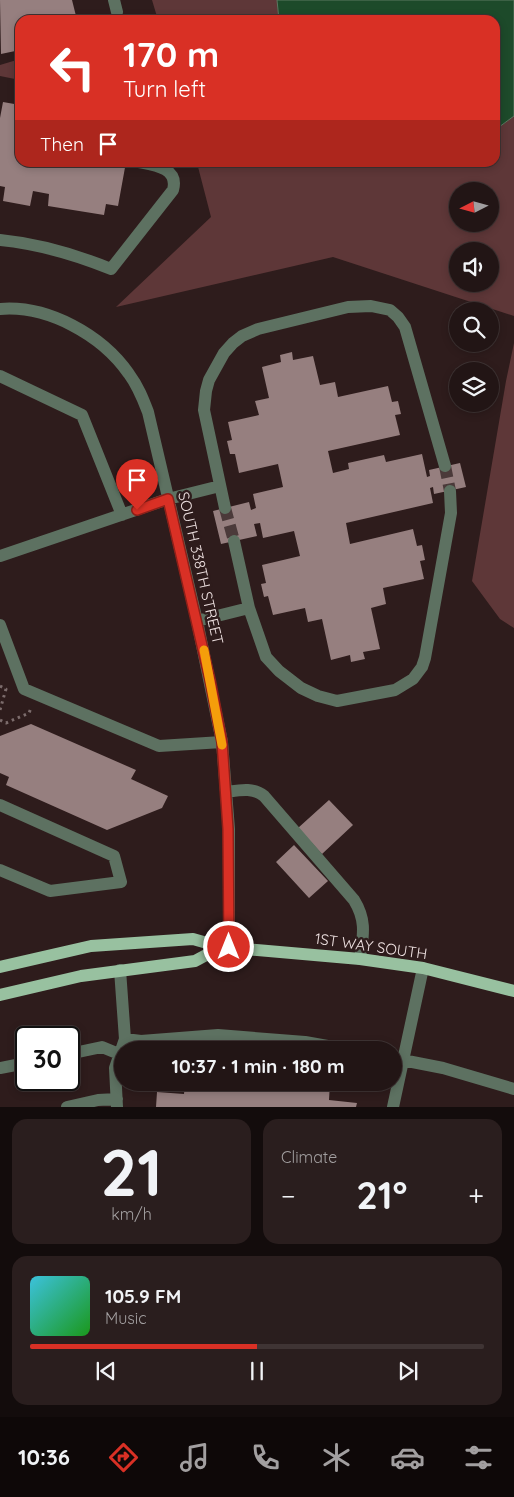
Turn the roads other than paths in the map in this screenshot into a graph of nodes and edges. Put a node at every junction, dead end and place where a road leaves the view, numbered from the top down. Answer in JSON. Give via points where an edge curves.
{"nodes":[{"id":1,"x":161,"y":167,"type":"edge"},
{"id":2,"x":0,"y":240,"type":"edge"},
{"id":3,"x":0,"y":309,"type":"edge"},
{"id":4,"x":0,"y":376,"type":"edge"},
{"id":5,"x":445,"y":466,"type":"tunnel mouth"},
{"id":6,"x":220,"y":486,"type":"junction"},
{"id":7,"x":450,"y":491,"type":"tunnel mouth"},
{"id":8,"x":168,"y":499,"type":"junction"},
{"id":9,"x":226,"y":508,"type":"tunnel mouth"},
{"id":10,"x":122,"y":515,"type":"junction"},
{"id":11,"x":234,"y":541,"type":"tunnel mouth"},
{"id":12,"x":0,"y":556,"type":"edge"},
{"id":13,"x":249,"y":608,"type":"junction"},
{"id":14,"x":198,"y":621,"type":"junction"},
{"id":15,"x":0,"y":625,"type":"edge"},
{"id":16,"x":222,"y":742,"type":"junction"},
{"id":17,"x":226,"y":792,"type":"junction"},
{"id":18,"x":0,"y":805,"type":"edge"},
{"id":19,"x":0,"y":870,"type":"edge"},
{"id":20,"x":225,"y":947,"type":"junction"},
{"id":21,"x":360,"y":959,"type":"junction"},
{"id":22,"x":0,"y":967,"type":"edge"},
{"id":23,"x":423,"y":968,"type":"junction"},
{"id":24,"x":120,"y":970,"type":"junction"},
{"id":25,"x":514,"y":991,"type":"edge"},
{"id":26,"x":0,"y":995,"type":"edge"},
{"id":27,"x":125,"y":1039,"type":"joint"},
{"id":28,"x":141,"y":1041,"type":"edge"},
{"id":29,"x":141,"y":1041,"type":"edge"},
{"id":30,"x":293,"y":1041,"type":"edge"},
{"id":31,"x":402,"y":1044,"type":"edge"},
{"id":32,"x":80,"y":1052,"type":"edge"},
{"id":33,"x":114,"y":1052,"type":"edge"},
{"id":34,"x":402,"y":1060,"type":"edge"},
{"id":35,"x":15,"y":1065,"type":"edge"},
{"id":36,"x":0,"y":1068,"type":"edge"},
{"id":37,"x":514,"y":1089,"type":"edge"},
{"id":38,"x":395,"y":1091,"type":"edge"},
{"id":39,"x":117,"y":1103,"type":"edge"},
{"id":40,"x":67,"y":1107,"type":"edge"},
{"id":41,"x":393,"y":1107,"type":"edge"}],
"edges":[{"from":1,"to":2,"type":"street","via":[[171,174],[173,190],[111,269],[54,249]]},
{"from":3,"to":8,"type":"street","name":"SOUTH 338TH STREET","via":[[30,311],[65,322],[105,348],[130,374],[148,412]]},
{"from":4,"to":10,"type":"street","via":[[82,415]]},
{"from":5,"to":6,"type":"street","via":[[405,327],[390,310],[371,306],[348,307],[258,329],[242,336],[224,354],[209,380],[204,410]]},
{"from":6,"to":8,"type":"street"},
{"from":6,"to":9,"type":"street"},
{"from":7,"to":13,"type":"street","via":[[451,513],[425,658],[413,679],[402,687],[337,701],[301,688],[266,657]]},
{"from":8,"to":10,"type":"street"},
{"from":8,"to":14,"type":"street","name":"SOUTH 338TH STREET"},
{"from":10,"to":12,"type":"street"},
{"from":11,"to":13,"type":"street"},
{"from":13,"to":14,"type":"street"},
{"from":14,"to":16,"type":"street","name":"SOUTH 338TH STREET"},
{"from":15,"to":16,"type":"street","via":[[24,689],[159,746]]},
{"from":16,"to":17,"type":"street","name":"SOUTH 338TH STREET"},
{"from":17,"to":20,"type":"street","name":"SOUTH 338TH STREET","via":[[229,870]]},
{"from":17,"to":21,"type":"street","via":[[260,792],[354,900],[364,927]]},
{"from":18,"to":19,"type":"street","via":[[114,856],[121,882],[50,891]]},
{"from":20,"to":21,"type":"main road","name":"1ST WAY SOUTH"},
{"from":20,"to":22,"type":"main road","name":"1ST WAY SOUTH","via":[[193,939],[123,942]]},
{"from":20,"to":24,"type":"main road","via":[[195,961]]},
{"from":21,"to":23,"type":"main road","name":"1ST WAY SOUTH"},
{"from":23,"to":25,"type":"main road","name":"1ST WAY SOUTH"},
{"from":23,"to":31,"type":"street"},
{"from":24,"to":26,"type":"main road"},
{"from":24,"to":27,"type":"street"},
{"from":27,"to":29,"type":"street"},
{"from":28,"to":30,"type":"street","via":[[218,1035]]},
{"from":32,"to":33,"type":"street","via":[[102,1047]]},
{"from":34,"to":37,"type":"street","via":[[451,1070]]},
{"from":35,"to":36,"type":"street"},
{"from":38,"to":41,"type":"street"},
{"from":39,"to":40,"type":"street","via":[[98,1100]]}]}
